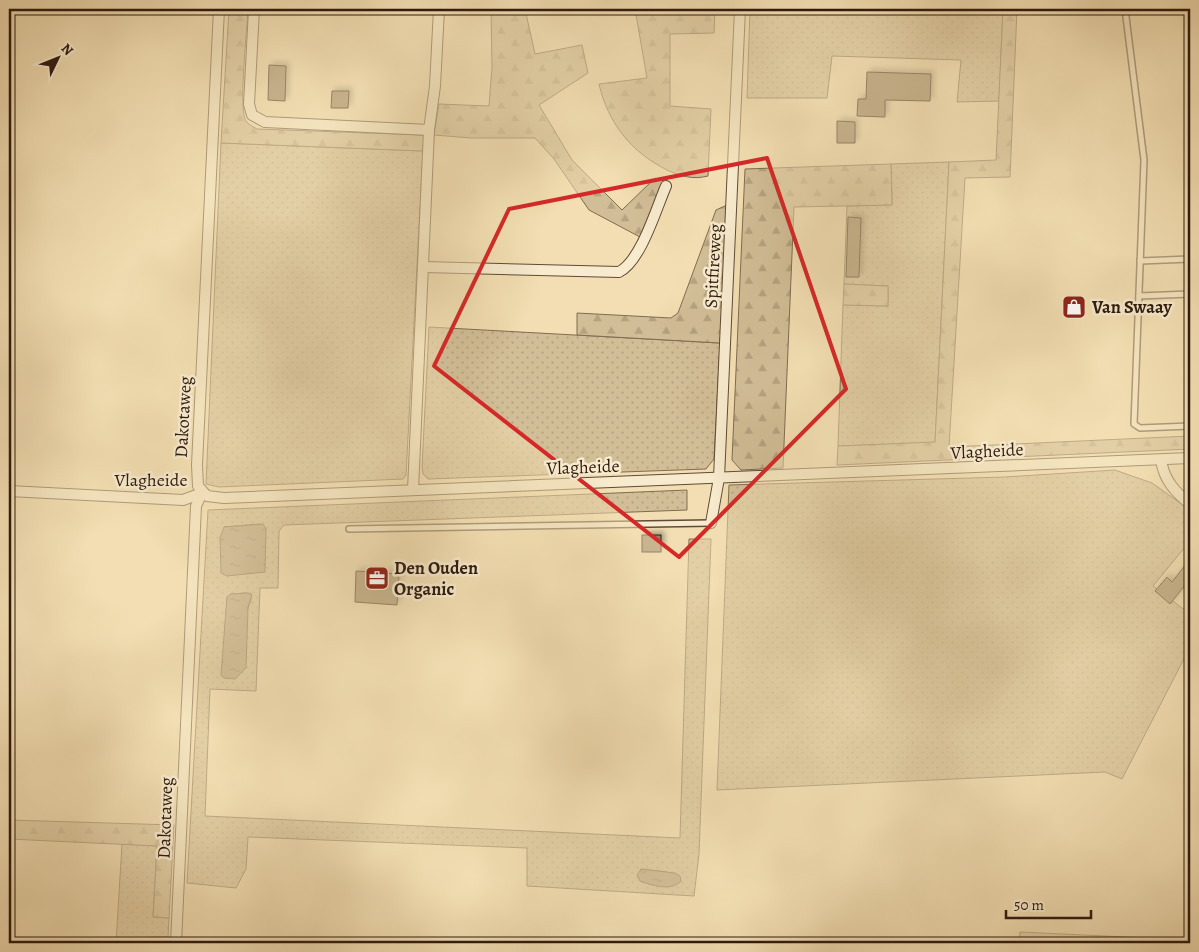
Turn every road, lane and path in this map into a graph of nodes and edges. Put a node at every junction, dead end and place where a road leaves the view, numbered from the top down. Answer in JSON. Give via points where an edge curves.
{"nodes":[{"id":1,"x":219,"y":9,"type":"edge"},
{"id":2,"x":254,"y":9,"type":"edge"},
{"id":3,"x":438,"y":9,"type":"edge"},
{"id":4,"x":740,"y":9,"type":"edge"},
{"id":5,"x":1125,"y":9,"type":"edge"},
{"id":6,"x":429,"y":130,"type":"junction"},
{"id":7,"x":666,"y":186,"type":"dead end"},
{"id":8,"x":1190,"y":259,"type":"edge"},
{"id":9,"x":1140,"y":261,"type":"junction"},
{"id":10,"x":424,"y":267,"type":"junction"},
{"id":11,"x":1190,"y":294,"type":"edge"},
{"id":12,"x":1139,"y":296,"type":"junction"},
{"id":13,"x":1190,"y":426,"type":"edge"},
{"id":14,"x":1190,"y":458,"type":"edge"},
{"id":15,"x":1161,"y":460,"type":"junction"},
{"id":16,"x":719,"y":478,"type":"junction"},
{"id":17,"x":413,"y":490,"type":"junction"},
{"id":18,"x":9,"y":491,"type":"edge"},
{"id":19,"x":202,"y":493,"type":"junction"},
{"id":20,"x":1190,"y":504,"type":"edge"},
{"id":21,"x":711,"y":523,"type":"joint"},
{"id":22,"x":349,"y":529,"type":"dead end"},
{"id":23,"x":176,"y":943,"type":"edge"}],
"edges":[{"from":1,"to":19,"type":"street","name":"Dakotaweg","via":[[197,465],[197,482]]},
{"from":2,"to":6,"type":"street","via":[[249,104],[252,115],[266,122]]},
{"from":3,"to":6,"type":"street"},
{"from":4,"to":16,"type":"street","name":"Spitfireweg"},
{"from":5,"to":9,"type":"lane","via":[[1144,160]]},
{"from":6,"to":10,"type":"street"},
{"from":7,"to":10,"type":"street","via":[[635,256],[619,272]]},
{"from":8,"to":9,"type":"lane"},
{"from":9,"to":12,"type":"lane"},
{"from":10,"to":17,"type":"street"},
{"from":11,"to":12,"type":"lane"},
{"from":12,"to":13,"type":"lane","via":[[1134,424],[1140,428]]},
{"from":14,"to":15,"type":"street","name":"Vlagheide"},
{"from":15,"to":16,"type":"street","name":"Vlagheide"},
{"from":15,"to":20,"type":"street","via":[[1166,479]]},
{"from":16,"to":17,"type":"street","name":"Vlagheide"},
{"from":16,"to":21,"type":"street","name":"Spitfireweg"},
{"from":17,"to":19,"type":"street","name":"Vlagheide","via":[[213,498]]},
{"from":18,"to":19,"type":"street","name":"Vlagheide","via":[[183,500]]},
{"from":19,"to":23,"type":"street","name":"Dakotaweg","via":[[196,506]]},
{"from":21,"to":22,"type":"lane"}]}
